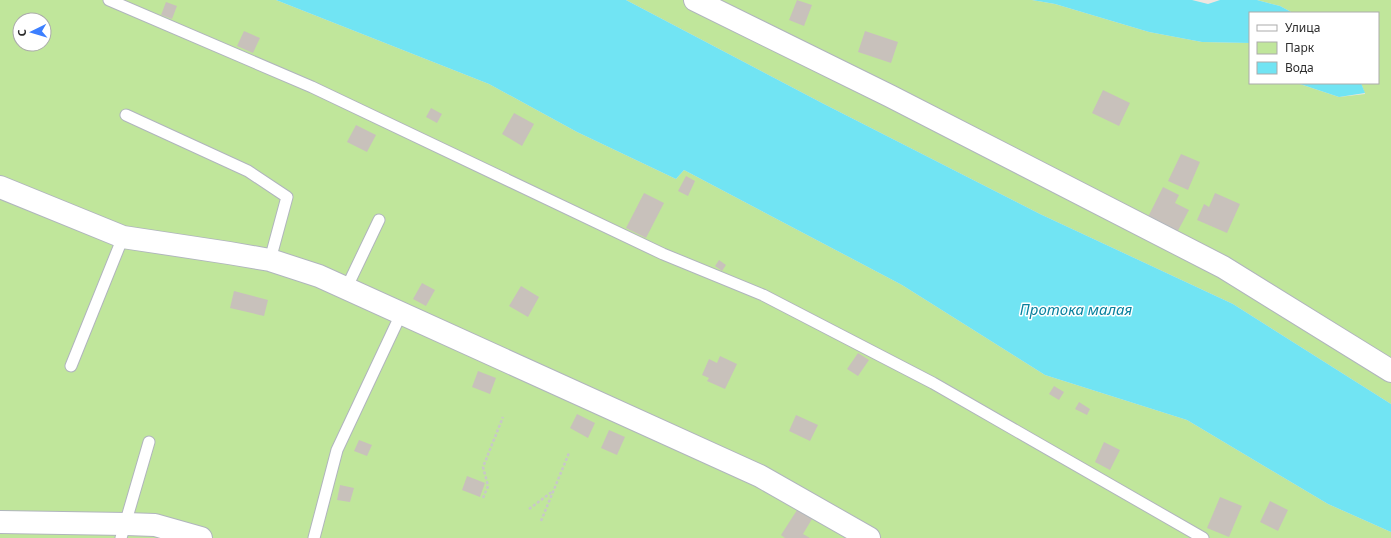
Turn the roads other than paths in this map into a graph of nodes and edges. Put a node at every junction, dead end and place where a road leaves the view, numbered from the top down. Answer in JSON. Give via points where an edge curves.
{"nodes":[{"id":1,"x":109,"y":0,"type":"edge"},
{"id":2,"x":695,"y":0,"type":"edge"},
{"id":3,"x":126,"y":115,"type":"dead end"},
{"id":4,"x":0,"y":188,"type":"edge"},
{"id":5,"x":379,"y":220,"type":"dead end"},
{"id":6,"x":123,"y":236,"type":"junction"},
{"id":7,"x":270,"y":260,"type":"junction"},
{"id":8,"x":346,"y":289,"type":"junction"},
{"id":9,"x":400,"y":314,"type":"junction"},
{"id":10,"x":71,"y":366,"type":"dead end"},
{"id":11,"x":1391,"y":371,"type":"edge"},
{"id":12,"x":149,"y":442,"type":"dead end"},
{"id":13,"x":0,"y":522,"type":"edge"},
{"id":14,"x":123,"y":531,"type":"edge"},
{"id":15,"x":201,"y":538,"type":"edge"},
{"id":16,"x":314,"y":538,"type":"edge"},
{"id":17,"x":870,"y":538,"type":"edge"},
{"id":18,"x":1203,"y":538,"type":"edge"}],
"edges":[{"from":1,"to":18,"type":"lane","via":[[312,87],[663,254],[763,295],[933,383]]},
{"from":2,"to":11,"type":"street","via":[[883,92],[1223,267]]},
{"from":3,"to":7,"type":"lane","via":[[248,171],[287,197]]},
{"from":4,"to":6,"type":"street"},
{"from":5,"to":8,"type":"lane"},
{"from":6,"to":7,"type":"street"},
{"from":6,"to":10,"type":"lane"},
{"from":7,"to":8,"type":"street","via":[[319,276]]},
{"from":8,"to":9,"type":"street"},
{"from":9,"to":16,"type":"lane","via":[[337,450]]},
{"from":9,"to":17,"type":"street","via":[[760,476]]},
{"from":12,"to":14,"type":"lane"},
{"from":13,"to":14,"type":"street"},
{"from":14,"to":15,"type":"street","via":[[155,525]]}]}
